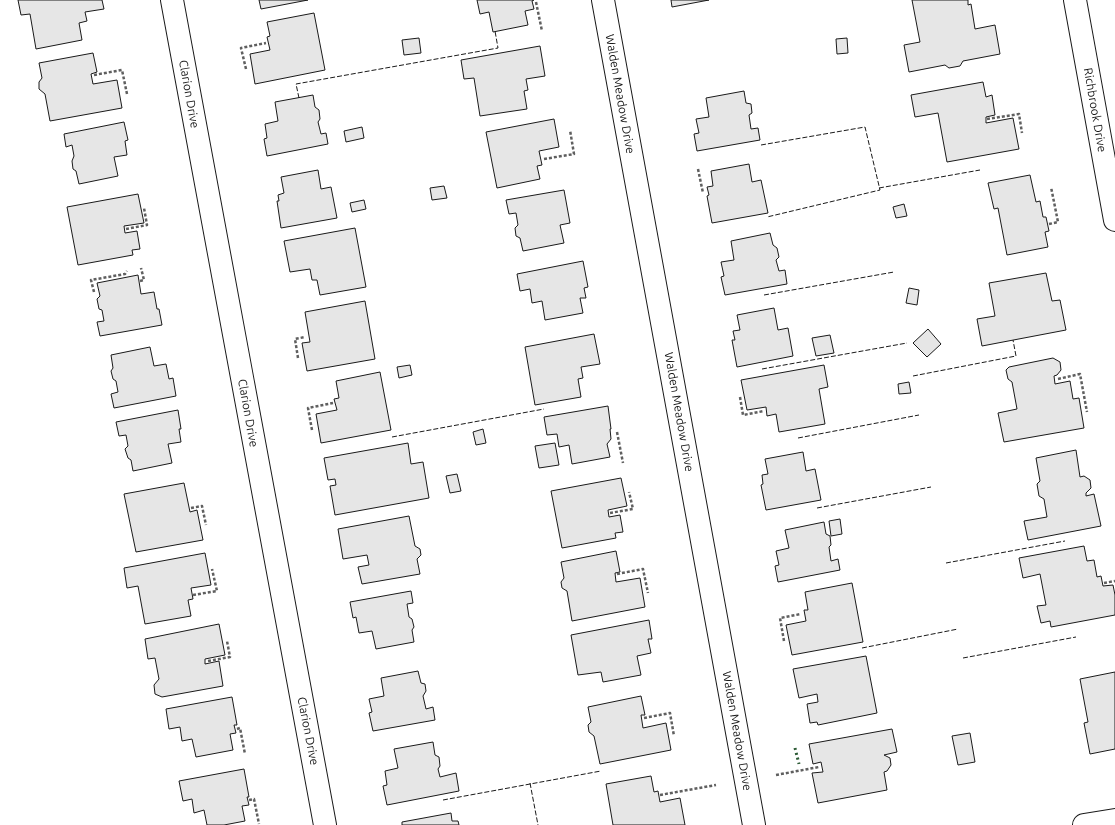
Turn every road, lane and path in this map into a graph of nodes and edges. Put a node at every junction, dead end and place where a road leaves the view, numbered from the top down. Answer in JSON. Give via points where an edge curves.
{"nodes":[{"id":1,"x":172,"y":0,"type":"edge"},
{"id":2,"x":603,"y":0,"type":"edge"},
{"id":3,"x":1075,"y":0,"type":"edge"},
{"id":4,"x":536,"y":2,"type":"dead end"},
{"id":5,"x":542,"y":31,"type":"dead end"},
{"id":6,"x":266,"y":43,"type":"dead end"},
{"id":7,"x":246,"y":69,"type":"dead end"},
{"id":8,"x":94,"y":75,"type":"dead end"},
{"id":9,"x":126,"y":94,"type":"dead end"},
{"id":10,"x":987,"y":119,"type":"dead end"},
{"id":11,"x":570,"y":130,"type":"dead end"},
{"id":12,"x":1022,"y":133,"type":"dead end"},
{"id":13,"x":544,"y":159,"type":"dead end"},
{"id":14,"x":698,"y":169,"type":"dead end"},
{"id":15,"x":1051,"y":187,"type":"dead end"},
{"id":16,"x":702,"y":193,"type":"dead end"},
{"id":17,"x":144,"y":208,"type":"dead end"},
{"id":18,"x":1115,"y":220,"type":"edge"},
{"id":19,"x":1049,"y":224,"type":"dead end"},
{"id":20,"x":126,"y":229,"type":"dead end"},
{"id":21,"x":141,"y":268,"type":"dead end"},
{"id":22,"x":127,"y":270,"type":"dead end"},
{"id":23,"x":140,"y":281,"type":"dead end"},
{"id":24,"x":94,"y":292,"type":"dead end"},
{"id":25,"x":305,"y":337,"type":"dead end"},
{"id":26,"x":298,"y":358,"type":"dead end"},
{"id":27,"x":1058,"y":379,"type":"dead end"},
{"id":28,"x":740,"y":397,"type":"dead end"},
{"id":29,"x":333,"y":403,"type":"dead end"},
{"id":30,"x":764,"y":411,"type":"dead end"},
{"id":31,"x":1087,"y":412,"type":"dead end"},
{"id":32,"x":312,"y":430,"type":"dead end"},
{"id":33,"x":617,"y":432,"type":"dead end"},
{"id":34,"x":623,"y":463,"type":"dead end"},
{"id":35,"x":629,"y":492,"type":"dead end"},
{"id":36,"x":191,"y":508,"type":"dead end"},
{"id":37,"x":610,"y":513,"type":"dead end"},
{"id":38,"x":206,"y":525,"type":"dead end"},
{"id":39,"x":212,"y":569,"type":"dead end"},
{"id":40,"x":617,"y":574,"type":"dead end"},
{"id":41,"x":1115,"y":581,"type":"edge"},
{"id":42,"x":1104,"y":583,"type":"dead end"},
{"id":43,"x":648,"y":593,"type":"dead end"},
{"id":44,"x":193,"y":595,"type":"dead end"},
{"id":45,"x":801,"y":614,"type":"dead end"},
{"id":46,"x":227,"y":641,"type":"dead end"},
{"id":47,"x":784,"y":641,"type":"dead end"},
{"id":48,"x":208,"y":662,"type":"dead end"},
{"id":49,"x":644,"y":718,"type":"dead end"},
{"id":50,"x":237,"y":729,"type":"dead end"},
{"id":51,"x":674,"y":736,"type":"dead end"},
{"id":52,"x":245,"y":754,"type":"dead end"},
{"id":53,"x":819,"y":767,"type":"dead end"},
{"id":54,"x":776,"y":775,"type":"dead end"},
{"id":55,"x":716,"y":785,"type":"dead end"},
{"id":56,"x":660,"y":795,"type":"dead end"},
{"id":57,"x":249,"y":800,"type":"dead end"},
{"id":58,"x":1115,"y":820,"type":"edge"},
{"id":59,"x":258,"y":824,"type":"dead end"},
{"id":60,"x":326,"y":825,"type":"edge"},
{"id":61,"x":754,"y":825,"type":"edge"},
{"id":62,"x":1084,"y":825,"type":"edge"}],
"edges":[{"from":1,"to":60,"type":"street","name":"Clarion Drive"},
{"from":2,"to":61,"type":"street","name":"Walden Meadow Drive"},
{"from":3,"to":18,"type":"street","name":"Richbrook Drive"},
{"from":4,"to":5,"type":"path"},
{"from":6,"to":7,"type":"path","via":[[242,48]]},
{"from":8,"to":9,"type":"path","via":[[122,70]]},
{"from":10,"to":12,"type":"path","via":[[1019,114]]},
{"from":11,"to":13,"type":"path","via":[[574,154]]},
{"from":14,"to":16,"type":"path"},
{"from":15,"to":19,"type":"path","via":[[1058,222]]},
{"from":17,"to":20,"type":"path","via":[[147,225]]},
{"from":21,"to":23,"type":"path","via":[[144,280]]},
{"from":22,"to":24,"type":"path","via":[[126,274],[92,280]]},
{"from":25,"to":26,"type":"path","via":[[295,339]]},
{"from":27,"to":31,"type":"path","via":[[1080,374]]},
{"from":28,"to":30,"type":"path","via":[[743,415]]},
{"from":29,"to":32,"type":"path","via":[[308,408]]},
{"from":33,"to":34,"type":"path"},
{"from":35,"to":37,"type":"path","via":[[632,509]]},
{"from":36,"to":38,"type":"path","via":[[202,506]]},
{"from":39,"to":44,"type":"path","via":[[216,591]]},
{"from":40,"to":43,"type":"path","via":[[643,569]]},
{"from":41,"to":42,"type":"path"},
{"from":45,"to":47,"type":"path","via":[[780,618]]},
{"from":46,"to":48,"type":"path","via":[[230,657]]},
{"from":49,"to":51,"type":"path","via":[[670,713]]},
{"from":50,"to":52,"type":"path","via":[[240,728]]},
{"from":53,"to":54,"type":"path"},
{"from":55,"to":56,"type":"path"},
{"from":57,"to":59,"type":"path","via":[[254,799]]},
{"from":58,"to":62,"type":"street"}]}
